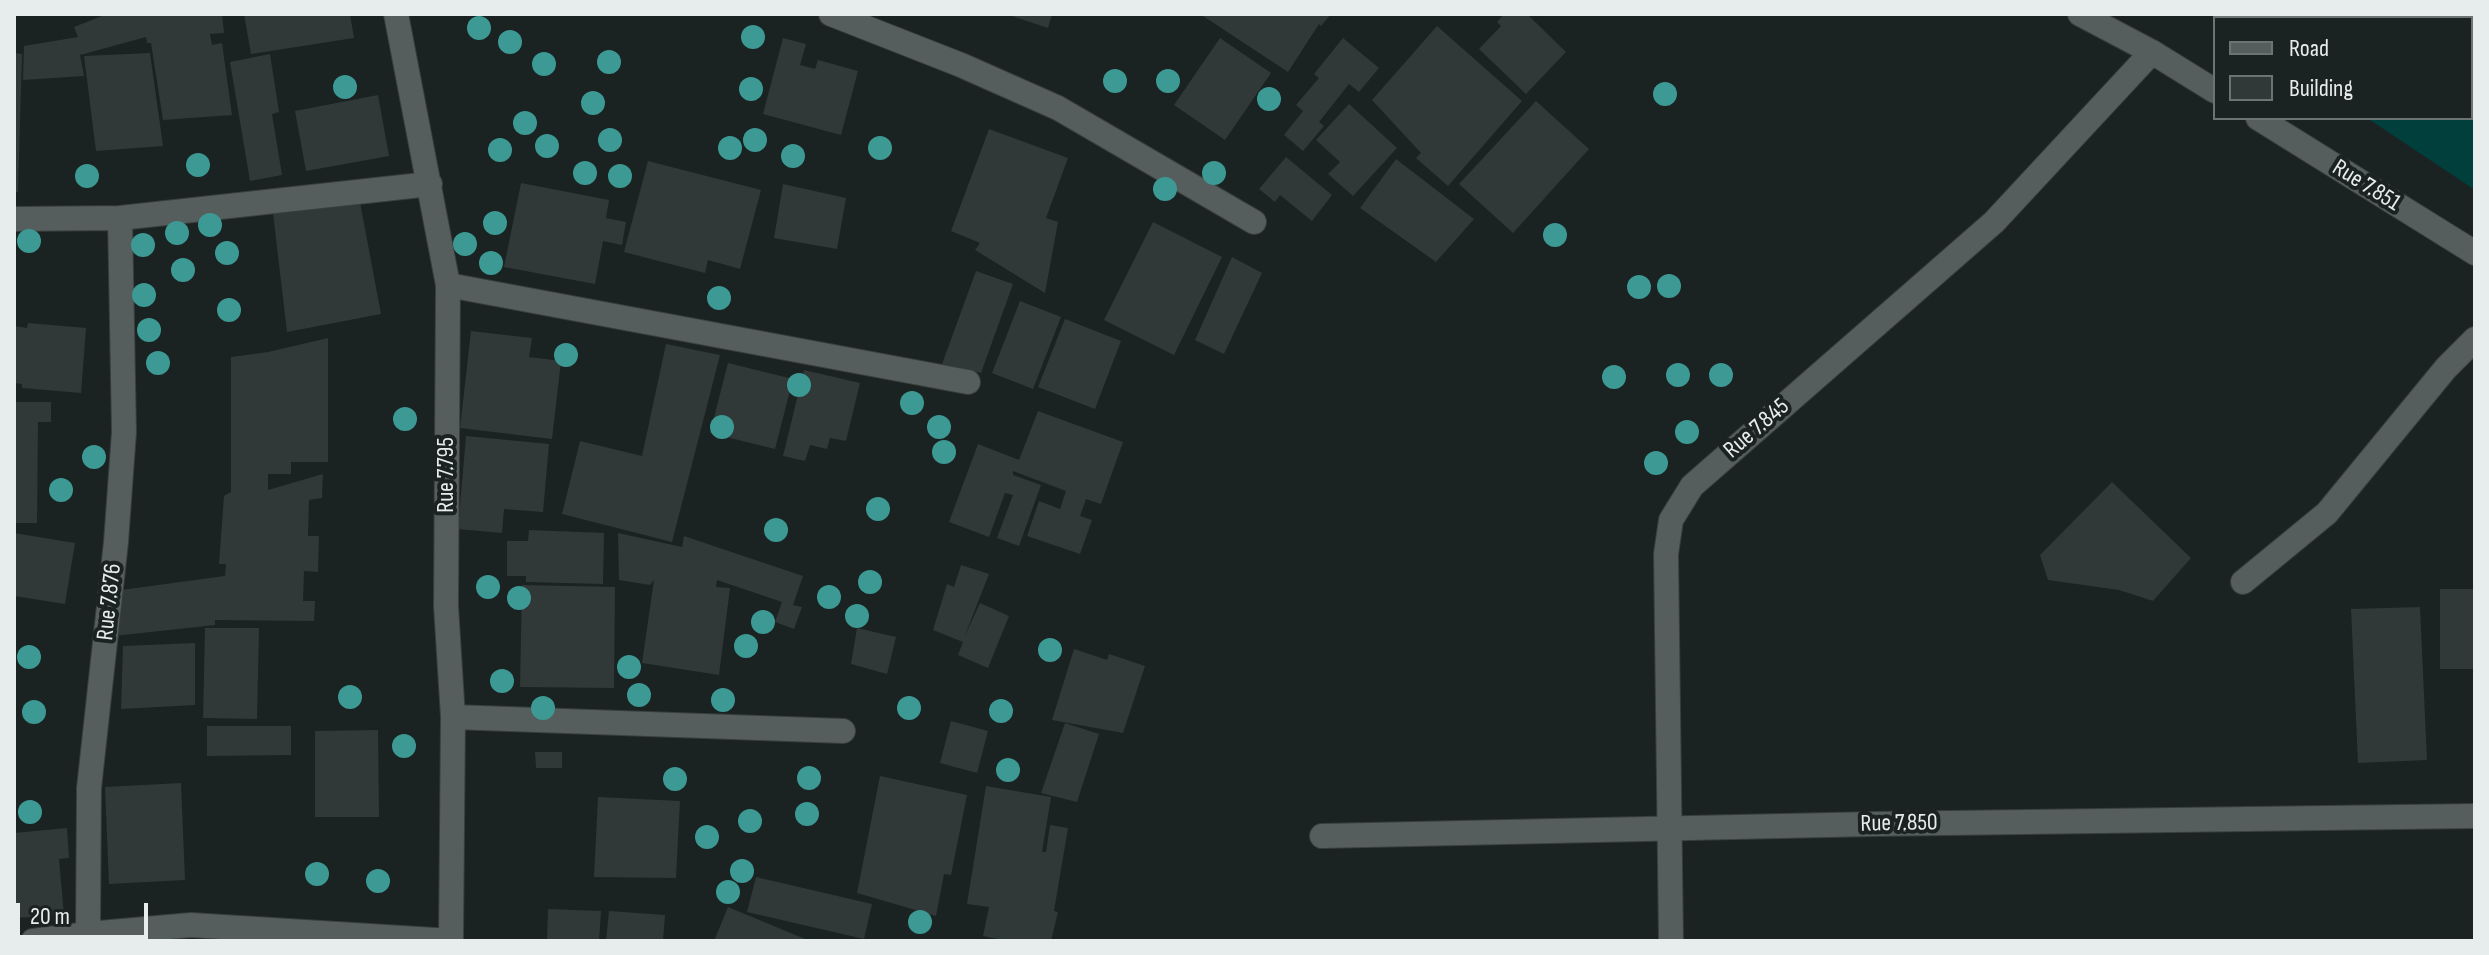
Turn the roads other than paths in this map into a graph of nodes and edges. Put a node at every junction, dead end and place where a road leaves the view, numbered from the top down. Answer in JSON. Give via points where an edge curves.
{"nodes":[{"id":1,"x":396,"y":14,"type":"edge"},
{"id":2,"x":831,"y":14,"type":"edge"},
{"id":3,"x":2080,"y":14,"type":"edge"},
{"id":4,"x":2152,"y":52,"type":"junction"},
{"id":5,"x":2213,"y":90,"type":"edge"},
{"id":6,"x":2261,"y":120,"type":"edge"},
{"id":7,"x":430,"y":184,"type":"junction"},
{"id":8,"x":120,"y":218,"type":"junction"},
{"id":9,"x":14,"y":219,"type":"edge"},
{"id":10,"x":1254,"y":222,"type":"dead end"},
{"id":11,"x":2475,"y":253,"type":"edge"},
{"id":12,"x":448,"y":285,"type":"junction"},
{"id":13,"x":2475,"y":339,"type":"edge"},
{"id":14,"x":968,"y":382,"type":"dead end"},
{"id":15,"x":2243,"y":582,"type":"dead end"},
{"id":16,"x":453,"y":717,"type":"junction"},
{"id":17,"x":843,"y":731,"type":"dead end"},
{"id":18,"x":2475,"y":816,"type":"edge"},
{"id":19,"x":1670,"y":830,"type":"junction"},
{"id":20,"x":1322,"y":836,"type":"dead end"},
{"id":21,"x":88,"y":934,"type":"junction"},
{"id":22,"x":33,"y":941,"type":"edge"},
{"id":23,"x":451,"y":941,"type":"edge"},
{"id":24,"x":1671,"y":941,"type":"edge"}],
"edges":[{"from":1,"to":7,"type":"street","name":"Rue 7.795"},
{"from":2,"to":10,"type":"street","via":[[1058,108]]},
{"from":3,"to":4,"type":"street"},
{"from":4,"to":5,"type":"street"},
{"from":4,"to":19,"type":"street","name":"Rue 7.845","via":[[1994,222],[1692,486],[1671,520],[1666,554]]},
{"from":6,"to":11,"type":"street","name":"Rue 7.851"},
{"from":7,"to":8,"type":"street"},
{"from":7,"to":12,"type":"street","name":"Rue 7.795"},
{"from":8,"to":9,"type":"street"},
{"from":8,"to":21,"type":"street","name":"Rue 7.876","via":[[124,432],[89,788]]},
{"from":12,"to":14,"type":"street"},
{"from":12,"to":16,"type":"street","name":"Rue 7.795","via":[[446,606]]},
{"from":13,"to":15,"type":"street","via":[[2327,513]]},
{"from":16,"to":17,"type":"street"},
{"from":16,"to":23,"type":"street","name":"Rue 7.795"},
{"from":18,"to":19,"type":"street","name":"Rue 7.850"},
{"from":19,"to":20,"type":"street","name":"Rue 7.850"},
{"from":19,"to":24,"type":"street","name":"Rue 7.845"},
{"from":21,"to":22,"type":"street"},
{"from":21,"to":23,"type":"street","via":[[191,925]]}]}
